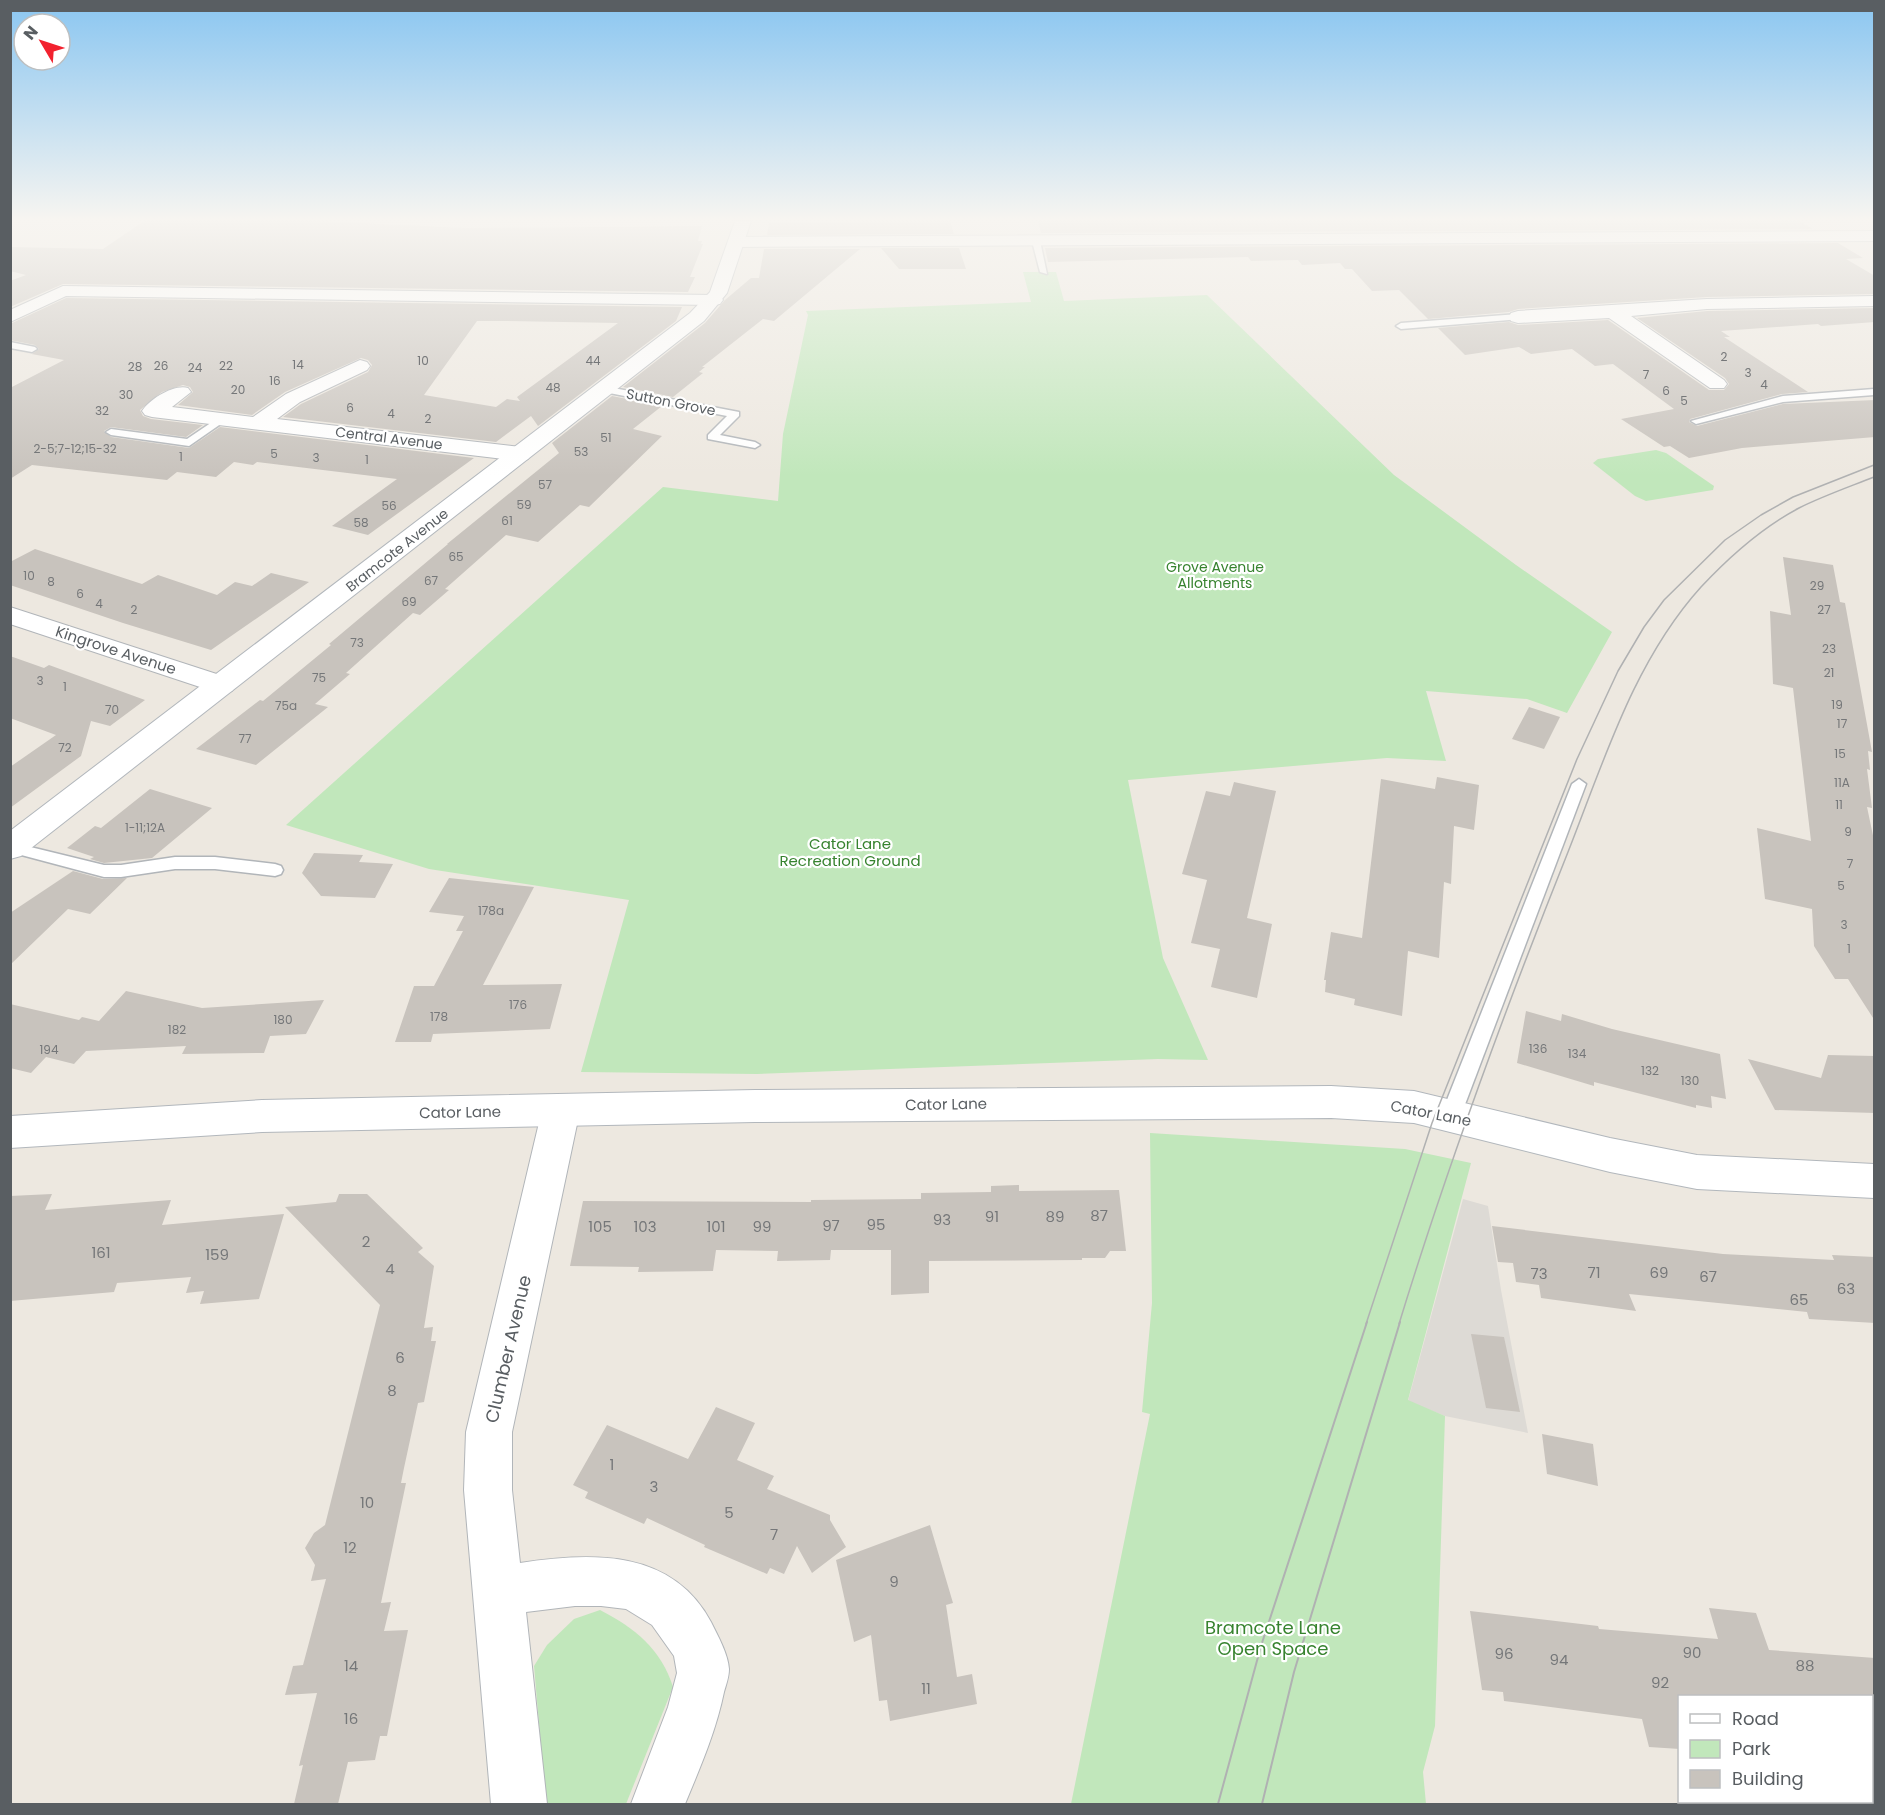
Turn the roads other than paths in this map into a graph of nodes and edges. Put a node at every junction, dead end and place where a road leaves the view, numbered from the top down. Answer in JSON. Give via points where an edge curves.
{"nodes":[{"id":1,"x":33,"y":306,"type":"edge"},
{"id":2,"x":707,"y":306,"type":"edge"},
{"id":3,"x":1687,"y":306,"type":"edge"},
{"id":4,"x":1613,"y":312,"type":"junction"},
{"id":5,"x":10,"y":317,"type":"edge"},
{"id":6,"x":1518,"y":317,"type":"joint"},
{"id":7,"x":1401,"y":326,"type":"dead end"},
{"id":8,"x":10,"y":345,"type":"edge"},
{"id":9,"x":32,"y":349,"type":"dead end"},
{"id":10,"x":1676,"y":355,"type":"junction"},
{"id":11,"x":1655,"y":358,"type":"dead end"},
{"id":12,"x":360,"y":366,"type":"dead end"},
{"id":13,"x":1718,"y":384,"type":"dead end"},
{"id":14,"x":603,"y":389,"type":"junction"},
{"id":15,"x":181,"y":392,"type":"dead end"},
{"id":16,"x":1875,"y":392,"type":"edge"},
{"id":17,"x":1795,"y":397,"type":"junction"},
{"id":18,"x":1810,"y":407,"type":"dead end"},
{"id":19,"x":221,"y":419,"type":"junction"},
{"id":20,"x":1696,"y":421,"type":"dead end"},
{"id":21,"x":258,"y":423,"type":"junction"},
{"id":22,"x":111,"y":432,"type":"dead end"},
{"id":23,"x":755,"y":446,"type":"dead end"},
{"id":24,"x":520,"y":454,"type":"junction"},
{"id":25,"x":10,"y":615,"type":"edge"},
{"id":26,"x":222,"y":685,"type":"junction"},
{"id":27,"x":1579,"y":784,"type":"dead end"},
{"id":28,"x":11,"y":848,"type":"edge"},
{"id":29,"x":275,"y":870,"type":"dead end"},
{"id":30,"x":561,"y":1110,"type":"junction"},
{"id":31,"x":1451,"y":1115,"type":"junction"},
{"id":32,"x":10,"y":1132,"type":"edge"},
{"id":33,"x":1875,"y":1181,"type":"edge"},
{"id":34,"x":498,"y":1592,"type":"junction"},
{"id":35,"x":519,"y":1804,"type":"edge"},
{"id":36,"x":657,"y":1804,"type":"edge"}],
"edges":[{"from":1,"to":5,"type":"street"},
{"from":2,"to":14,"type":"street","name":"Bramcote Avenue"},
{"from":3,"to":4,"type":"street"},
{"from":4,"to":6,"type":"street"},
{"from":4,"to":10,"type":"street"},
{"from":6,"to":7,"type":"lane"},
{"from":8,"to":9,"type":"lane"},
{"from":10,"to":11,"type":"street"},
{"from":10,"to":13,"type":"street"},
{"from":12,"to":21,"type":"street","via":[[293,398]]},
{"from":14,"to":23,"type":"lane","name":"Sutton Grove","via":[[735,414],[712,436]]},
{"from":14,"to":24,"type":"street","name":"Bramcote Avenue"},
{"from":15,"to":19,"type":"street","name":"Central Avenue","via":[[146,410]]},
{"from":16,"to":17,"type":"lane"},
{"from":17,"to":18,"type":"lane"},
{"from":17,"to":20,"type":"lane"},
{"from":19,"to":21,"type":"street","name":"Central Avenue"},
{"from":19,"to":22,"type":"lane","via":[[189,443]]},
{"from":21,"to":24,"type":"street","name":"Central Avenue"},
{"from":24,"to":26,"type":"street","name":"Bramcote Avenue"},
{"from":25,"to":26,"type":"street","name":"Kingrove Avenue"},
{"from":26,"to":28,"type":"street","name":"Bramcote Avenue"},
{"from":27,"to":31,"type":"lane"},
{"from":28,"to":29,"type":"lane","via":[[104,871],[175,863]]},
{"from":30,"to":31,"type":"street","name":"Cator Lane","via":[[1210,1101],[1378,1103]]},
{"from":30,"to":32,"type":"street","name":"Cator Lane","via":[[262,1116]]},
{"from":30,"to":34,"type":"street","name":"Clumber Avenue","via":[[489,1432],[488,1490]]},
{"from":31,"to":33,"type":"street","name":"Cator Lane","via":[[1610,1155],[1697,1172]]},
{"from":34,"to":35,"type":"street","name":"Clumber Avenue"},
{"from":34,"to":36,"type":"street","via":[[577,1579],[608,1581],[655,1594],[678,1614],[695,1642],[703,1671],[692,1721]]}]}
